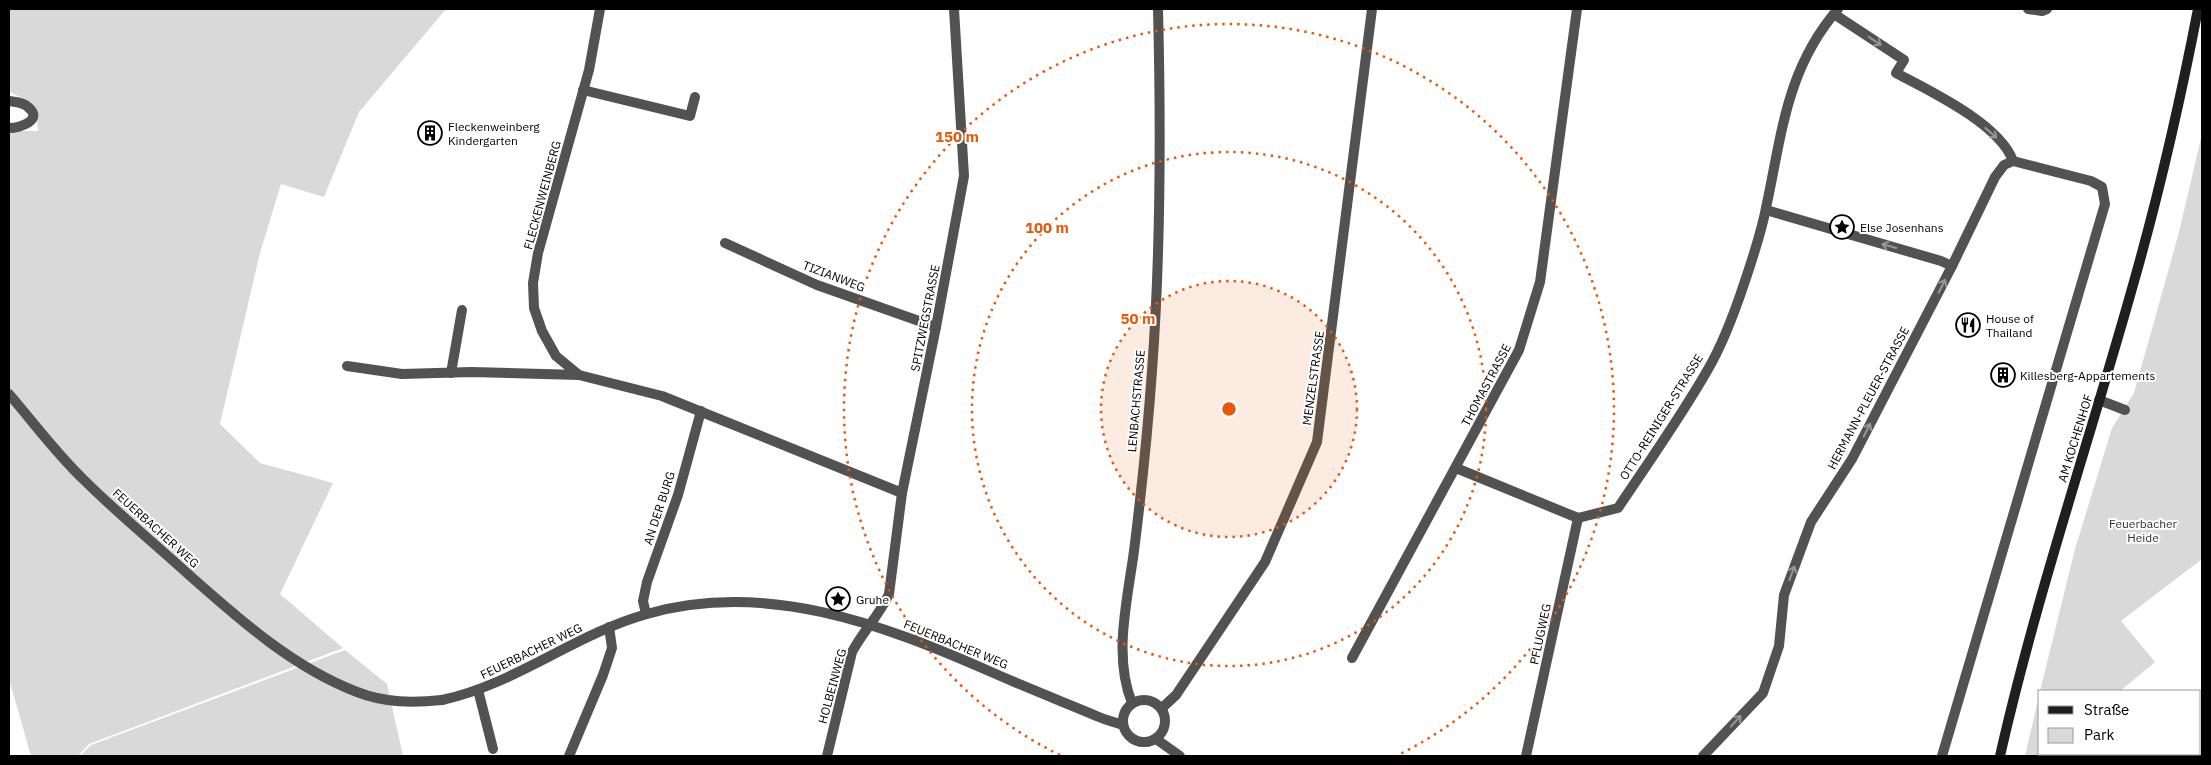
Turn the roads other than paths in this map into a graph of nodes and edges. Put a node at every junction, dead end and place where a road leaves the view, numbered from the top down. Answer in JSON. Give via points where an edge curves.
{"nodes":[{"id":1,"x":600,"y":9,"type":"edge"},
{"id":2,"x":954,"y":9,"type":"edge"},
{"id":3,"x":1158,"y":9,"type":"edge"},
{"id":4,"x":1372,"y":9,"type":"edge"},
{"id":5,"x":1577,"y":9,"type":"edge"},
{"id":6,"x":2028,"y":9,"type":"edge"},
{"id":7,"x":2047,"y":9,"type":"edge"},
{"id":8,"x":2198,"y":9,"type":"edge"},
{"id":9,"x":1836,"y":11,"type":"edge"},
{"id":10,"x":583,"y":90,"type":"junction"},
{"id":11,"x":696,"y":97,"type":"dead end"},
{"id":12,"x":9,"y":101,"type":"edge"},
{"id":13,"x":9,"y":128,"type":"edge"},
{"id":14,"x":2013,"y":161,"type":"junction"},
{"id":15,"x":1766,"y":210,"type":"junction"},
{"id":16,"x":724,"y":243,"type":"dead end"},
{"id":17,"x":1952,"y":266,"type":"junction"},
{"id":18,"x":462,"y":310,"type":"dead end"},
{"id":19,"x":936,"y":327,"type":"junction"},
{"id":20,"x":347,"y":366,"type":"dead end"},
{"id":21,"x":451,"y":373,"type":"junction"},
{"id":22,"x":579,"y":375,"type":"junction"},
{"id":23,"x":9,"y":394,"type":"edge"},
{"id":24,"x":2099,"y":400,"type":"junction"},
{"id":25,"x":701,"y":410,"type":"junction"},
{"id":26,"x":2124,"y":410,"type":"dead end"},
{"id":27,"x":1456,"y":468,"type":"junction"},
{"id":28,"x":902,"y":493,"type":"junction"},
{"id":29,"x":1578,"y":518,"type":"junction"},
{"id":30,"x":646,"y":614,"type":"junction"},
{"id":31,"x":870,"y":625,"type":"junction"},
{"id":32,"x":609,"y":627,"type":"junction"},
{"id":33,"x":1352,"y":658,"type":"dead end"},
{"id":34,"x":478,"y":690,"type":"junction"},
{"id":35,"x":1132,"y":703,"type":"junction"},
{"id":36,"x":1162,"y":708,"type":"junction"},
{"id":37,"x":1124,"y":725,"type":"junction"},
{"id":38,"x":1156,"y":739,"type":"junction"},
{"id":39,"x":493,"y":749,"type":"dead end"},
{"id":40,"x":569,"y":756,"type":"edge"},
{"id":41,"x":827,"y":756,"type":"edge"},
{"id":42,"x":1180,"y":756,"type":"edge"},
{"id":43,"x":1526,"y":756,"type":"edge"},
{"id":44,"x":1703,"y":756,"type":"edge"},
{"id":45,"x":1942,"y":756,"type":"edge"},
{"id":46,"x":2000,"y":756,"type":"edge"}],
"edges":[{"from":1,"to":10,"type":"street","name":"FLECKENWEINBERG","via":[[590,70]]},
{"from":2,"to":19,"type":"street","name":"SPITZWEGSTRASSE","via":[[964,176]]},
{"from":3,"to":35,"type":"street","name":"LENBACHSTRASSE","via":[[1159,216],[1152,370],[1122,644],[1126,687]]},
{"from":4,"to":36,"type":"street","name":"MENZELSTRASSE","via":[[1317,442],[1266,562],[1176,695]]},
{"from":5,"to":27,"type":"street","name":"THOMASTRASSE","via":[[1540,282],[1519,350]]},
{"from":6,"to":7,"type":"street"},
{"from":8,"to":24,"type":"main road","name":"AM KOCHENHOF","via":[[2161,178]]},
{"from":9,"to":14,"type":"street","one_way":true,"via":[[1904,60],[1896,73],[1963,109],[2005,145]]},
{"from":9,"to":15,"type":"street","name":"OTTO-REINIGER-STRASSE","via":[[1812,43],[1792,88]]},
{"from":10,"to":11,"type":"street","via":[[690,116]]},
{"from":10,"to":22,"type":"street","name":"FLECKENWEINBERG","via":[[533,282],[534,308],[542,331],[556,356]]},
{"from":12,"to":13,"type":"street","via":[[29,107],[32,114],[31,121],[25,126]]},
{"from":14,"to":17,"type":"street","name":"HERMANN-PLEUER-STRASSE","via":[[2004,165],[1995,177]]},
{"from":14,"to":45,"type":"street","via":[[2091,181],[2102,187],[2105,204]]},
{"from":17,"to":15,"type":"street","one_way":true},
{"from":15,"to":29,"type":"street","name":"OTTO-REINIGER-STRASSE","via":[[1735,310],[1707,371],[1618,508]]},
{"from":16,"to":19,"type":"street","name":"TIZIANWEG","via":[[817,285]]},
{"from":44,"to":17,"type":"street","name":"HERMANN-PLEUER-STRASSE","one_way":true,"via":[[1763,693],[1779,646],[1784,595],[1811,522],[1852,459]]},
{"from":18,"to":21,"type":"street"},
{"from":19,"to":28,"type":"street","name":"SPITZWEGSTRASSE"},
{"from":20,"to":21,"type":"street","name":"FLECKENWEINBERG","via":[[402,374]]},
{"from":21,"to":22,"type":"street","name":"FLECKENWEINBERG"},
{"from":22,"to":25,"type":"street","name":"FLECKENWEINBERG","via":[[662,396]]},
{"from":23,"to":34,"type":"street","name":"FEUERBACHER WEG","via":[[83,479],[213,596],[295,660],[325,678],[386,700],[442,700]]},
{"from":24,"to":26,"type":"street"},
{"from":24,"to":46,"type":"main road","name":"AM KOCHENHOF","via":[[2030,636]]},
{"from":25,"to":28,"type":"street","name":"FLECKENWEINBERG"},
{"from":25,"to":30,"type":"street","name":"AN DER BURG","via":[[678,495],[647,582],[643,601]]},
{"from":27,"to":29,"type":"street"},
{"from":27,"to":33,"type":"street","name":"THOMASTRASSE"},
{"from":28,"to":31,"type":"street","name":"SPITZWEGSTRASSE","via":[[889,594]]},
{"from":29,"to":43,"type":"street","name":"PFLUGWEG"},
{"from":30,"to":31,"type":"street","name":"FEUERBACHER WEG","via":[[703,603],[748,602],[788,604]]},
{"from":30,"to":32,"type":"street","name":"FEUERBACHER WEG"},
{"from":31,"to":37,"type":"street","name":"FEUERBACHER WEG","via":[[931,646]]},
{"from":31,"to":41,"type":"street","name":"HOLBEINWEG","via":[[852,652]]},
{"from":32,"to":34,"type":"street","name":"FEUERBACHER WEG"},
{"from":32,"to":40,"type":"street","via":[[612,648]]},
{"from":34,"to":39,"type":"street"},
{"from":35,"to":36,"type":"street","via":[[1148,700]]},
{"from":35,"to":37,"type":"street","via":[[1124,716]]},
{"from":36,"to":38,"type":"street","via":[[1165,725]]},
{"from":37,"to":38,"type":"street","name":"FEUERBACHER WEG","via":[[1126,732],[1140,742]]},
{"from":38,"to":42,"type":"street"}]}
